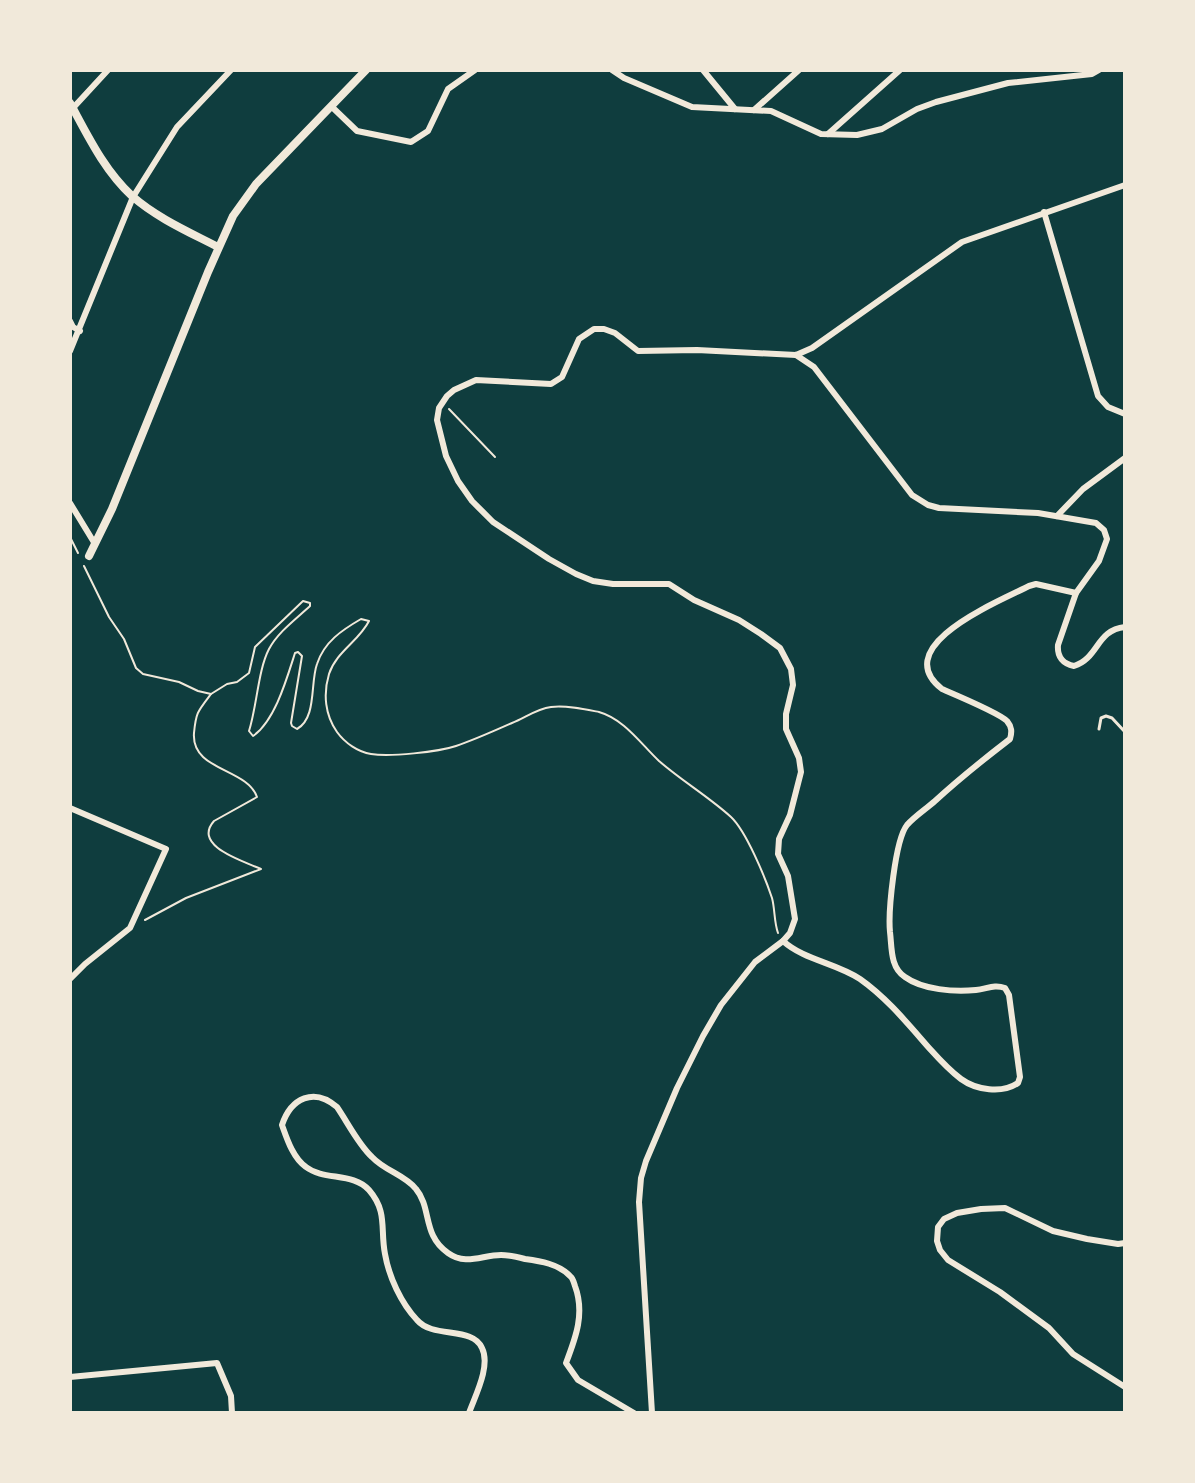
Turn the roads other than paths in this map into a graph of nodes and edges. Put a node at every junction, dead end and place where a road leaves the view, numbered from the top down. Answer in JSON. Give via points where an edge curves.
{"nodes":[{"id":1,"x":108,"y":70,"type":"edge"},
{"id":2,"x":231,"y":70,"type":"edge"},
{"id":3,"x":366,"y":70,"type":"edge"},
{"id":4,"x":475,"y":70,"type":"edge"},
{"id":5,"x":612,"y":70,"type":"edge"},
{"id":6,"x":633,"y":70,"type":"edge"},
{"id":7,"x":703,"y":70,"type":"edge"},
{"id":8,"x":900,"y":70,"type":"edge"},
{"id":9,"x":1099,"y":70,"type":"edge"},
{"id":10,"x":798,"y":71,"type":"edge"},
{"id":11,"x":624,"y":78,"type":"junction"},
{"id":12,"x":71,"y":105,"type":"edge"},
{"id":13,"x":331,"y":106,"type":"junction"},
{"id":14,"x":735,"y":109,"type":"junction"},
{"id":15,"x":754,"y":110,"type":"junction"},
{"id":16,"x":827,"y":134,"type":"junction"},
{"id":17,"x":1125,"y":185,"type":"edge"},
{"id":18,"x":133,"y":197,"type":"junction"},
{"id":19,"x":1044,"y":212,"type":"junction"},
{"id":20,"x":218,"y":247,"type":"junction"},
{"id":21,"x":70,"y":321,"type":"edge"},
{"id":22,"x":80,"y":331,"type":"junction"},
{"id":23,"x":70,"y":351,"type":"edge"},
{"id":24,"x":796,"y":355,"type":"junction"},
{"id":25,"x":1125,"y":414,"type":"edge"},
{"id":26,"x":1125,"y":458,"type":"edge"},
{"id":27,"x":70,"y":503,"type":"edge"},
{"id":28,"x":1057,"y":516,"type":"junction"},
{"id":29,"x":95,"y":545,"type":"junction"},
{"id":30,"x":89,"y":556,"type":"dead end"},
{"id":31,"x":1076,"y":593,"type":"junction"},
{"id":32,"x":1125,"y":627,"type":"edge"},
{"id":33,"x":1099,"y":729,"type":"dead end"},
{"id":34,"x":1125,"y":732,"type":"edge"},
{"id":35,"x":70,"y":808,"type":"edge"},
{"id":36,"x":783,"y":941,"type":"junction"},
{"id":37,"x":70,"y":979,"type":"edge"},
{"id":38,"x":1125,"y":1243,"type":"edge"},
{"id":39,"x":70,"y":1377,"type":"edge"},
{"id":40,"x":1125,"y":1387,"type":"edge"},
{"id":41,"x":232,"y":1413,"type":"edge"},
{"id":42,"x":469,"y":1413,"type":"edge"},
{"id":43,"x":634,"y":1413,"type":"edge"},
{"id":44,"x":652,"y":1413,"type":"edge"}],
"edges":[{"from":1,"to":12,"type":"street"},
{"from":2,"to":18,"type":"street","via":[[177,127]]},
{"from":3,"to":13,"type":"street"},
{"from":4,"to":13,"type":"street","via":[[448,89],[428,131],[411,142],[357,131]]},
{"from":5,"to":11,"type":"street"},
{"from":6,"to":11,"type":"street"},
{"from":7,"to":14,"type":"street"},
{"from":8,"to":16,"type":"street"},
{"from":9,"to":16,"type":"street","via":[[1008,83],[936,102],[882,129]]},
{"from":10,"to":15,"type":"street"},
{"from":11,"to":14,"type":"street","via":[[692,107]]},
{"from":12,"to":18,"type":"street","via":[[109,170]]},
{"from":13,"to":20,"type":"street","via":[[256,184]]},
{"from":14,"to":15,"type":"street"},
{"from":15,"to":16,"type":"street","via":[[771,111]]},
{"from":17,"to":19,"type":"street"},
{"from":18,"to":20,"type":"street"},
{"from":18,"to":22,"type":"street"},
{"from":19,"to":24,"type":"street","via":[[962,242]]},
{"from":19,"to":25,"type":"street","via":[[1098,396]]},
{"from":20,"to":29,"type":"street"},
{"from":21,"to":22,"type":"street"},
{"from":22,"to":23,"type":"street"},
{"from":24,"to":28,"type":"street","via":[[814,367],[912,495],[928,505]]},
{"from":24,"to":36,"type":"street","via":[[638,351],[615,333],[594,329],[579,339],[562,377],[551,384],[476,380],[454,390],[439,408],[437,420],[446,456],[472,501],[516,539],[593,581],[669,584],[739,620],[786,656],[793,685],[786,729],[801,772],[779,839],[795,919]]},
{"from":26,"to":28,"type":"street"},
{"from":27,"to":29,"type":"street"},
{"from":28,"to":31,"type":"street","via":[[1096,523],[1107,539],[1099,561]]},
{"from":29,"to":30,"type":"street"},
{"from":31,"to":32,"type":"street","via":[[1058,645],[1064,662],[1085,662],[1105,634]]},
{"from":31,"to":36,"type":"street","via":[[1029,586],[939,637],[927,663],[936,683],[1004,718],[1012,735],[906,827],[895,859],[889,927],[893,963],[908,979],[936,988],[1005,988],[1018,1083],[995,1089],[963,1081],[867,985]]},
{"from":33,"to":34,"type":"lane","via":[[1106,716]]},
{"from":35,"to":37,"type":"street","via":[[166,849],[130,928]]},
{"from":36,"to":44,"type":"street","via":[[755,962],[721,1005],[677,1088],[641,1178]]},
{"from":38,"to":40,"type":"street","via":[[1053,1231],[1005,1208],[944,1219],[937,1241],[948,1260],[1000,1292],[1049,1328],[1073,1354]]},
{"from":39,"to":41,"type":"street","via":[[217,1363]]},
{"from":42,"to":43,"type":"street","via":[[481,1382],[483,1349],[469,1336],[419,1323],[392,1281],[383,1216],[370,1192],[351,1179],[317,1173],[295,1155],[282,1125],[301,1099],[330,1101],[370,1156],[415,1187],[429,1228],[447,1253],[459,1260],[500,1255],[541,1261],[572,1277],[580,1300],[579,1331],[566,1363],[578,1380]]}]}
